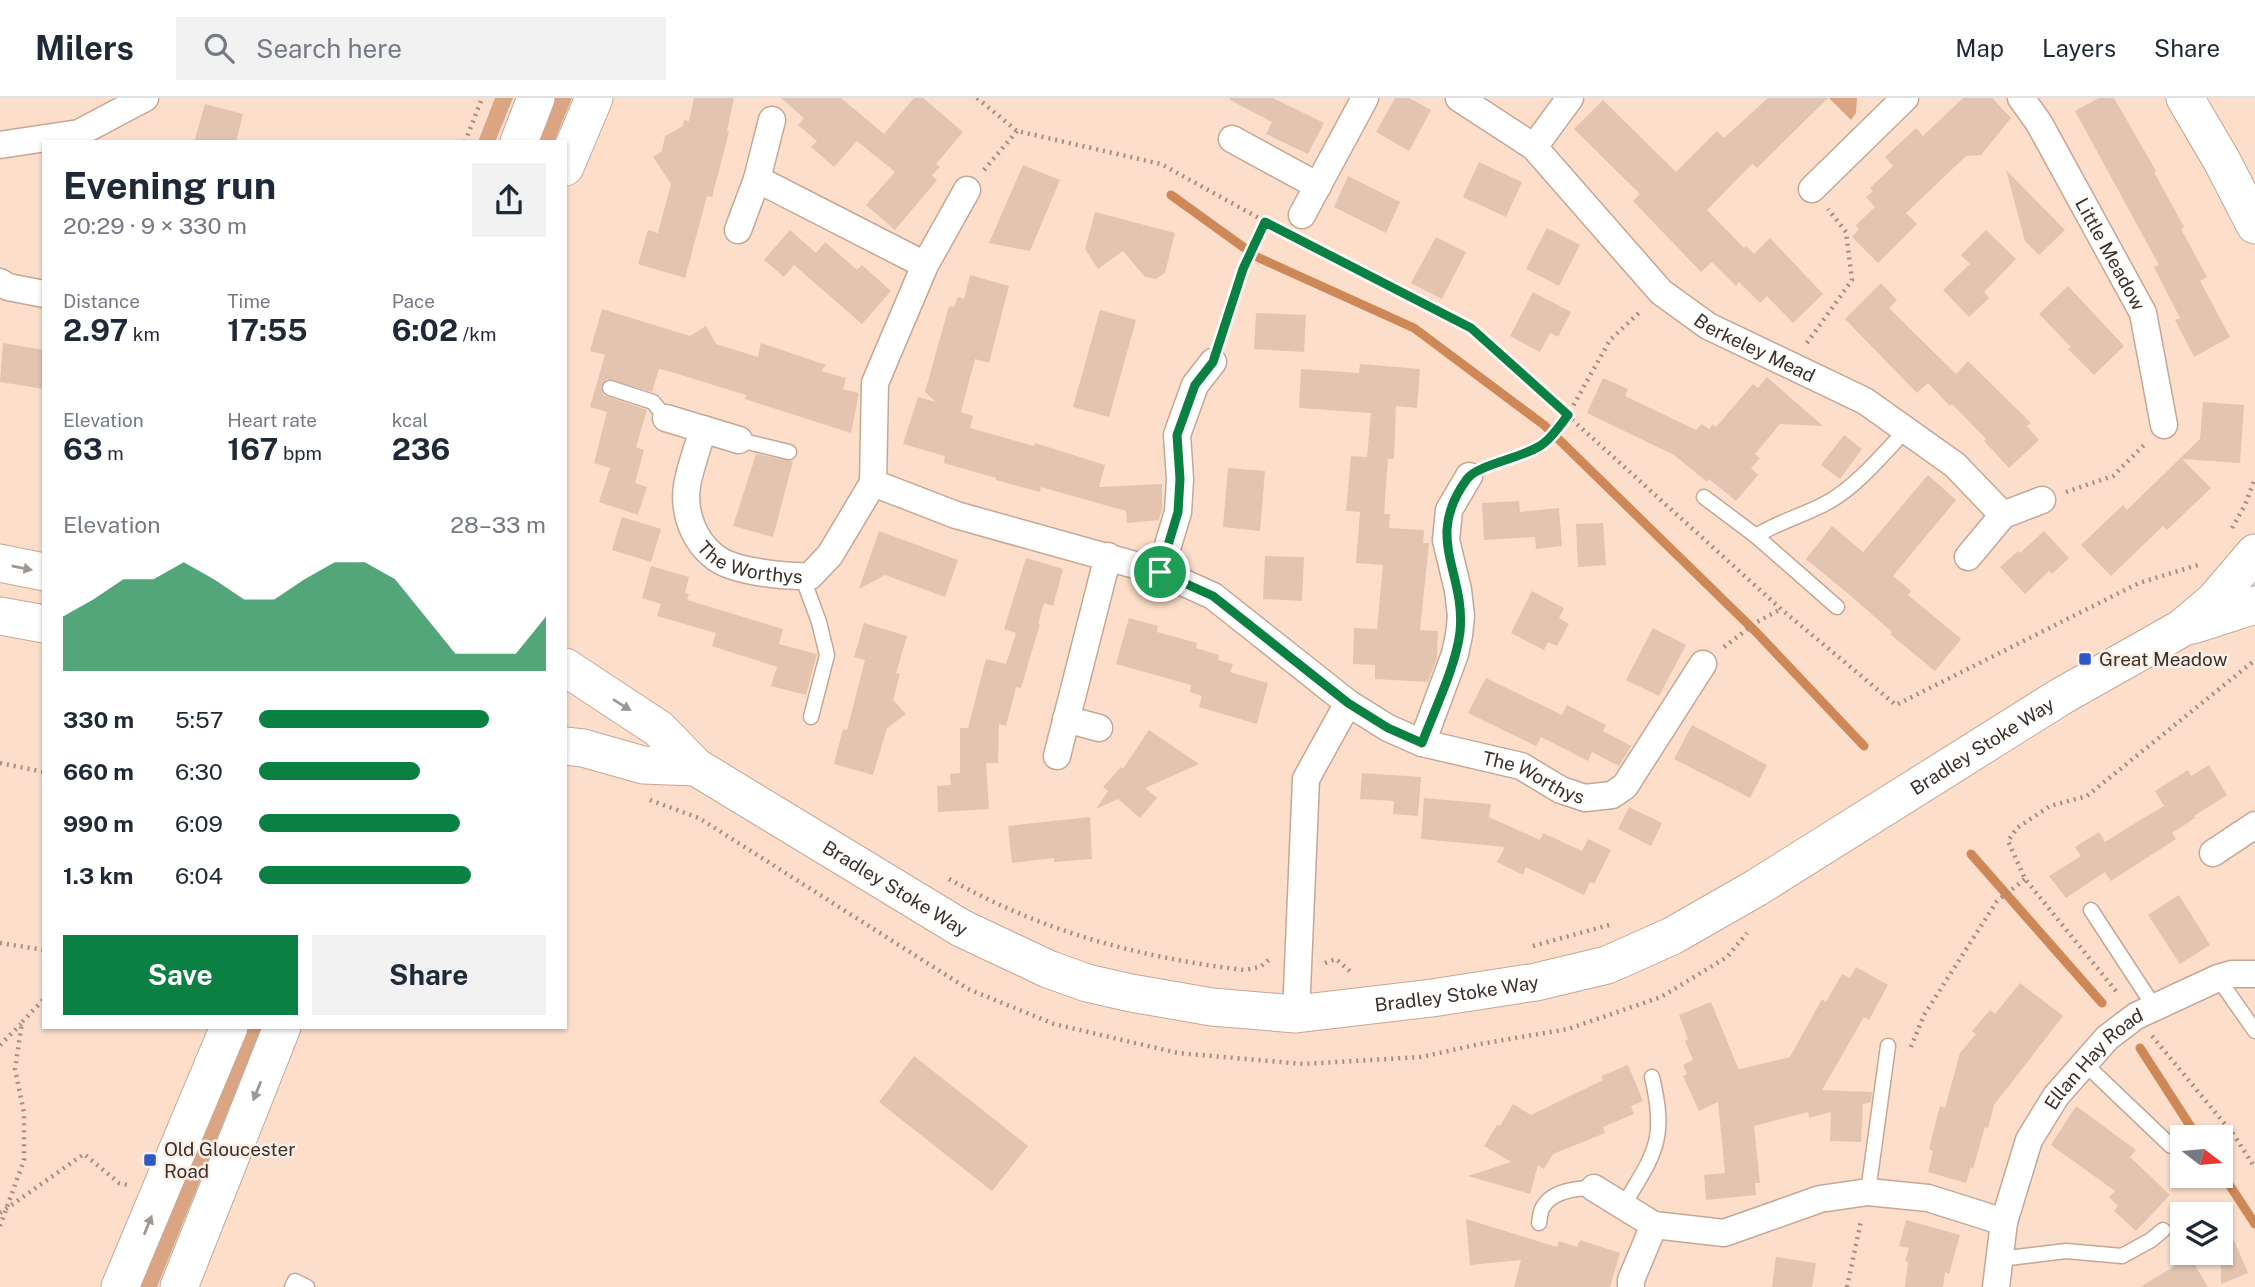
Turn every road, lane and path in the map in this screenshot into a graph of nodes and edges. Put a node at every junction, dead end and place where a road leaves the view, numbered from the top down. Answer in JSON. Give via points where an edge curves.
{"nodes":[{"id":1,"x":145,"y":98,"type":"edge"},
{"id":2,"x":482,"y":98,"type":"edge"},
{"id":3,"x":536,"y":98,"type":"edge"},
{"id":4,"x":594,"y":98,"type":"edge"},
{"id":5,"x":977,"y":98,"type":"edge"},
{"id":6,"x":1365,"y":98,"type":"edge"},
{"id":7,"x":1459,"y":98,"type":"edge"},
{"id":8,"x":1570,"y":98,"type":"edge"},
{"id":9,"x":1905,"y":98,"type":"edge"},
{"id":10,"x":2021,"y":98,"type":"edge"},
{"id":11,"x":2185,"y":98,"type":"edge"},
{"id":12,"x":772,"y":120,"type":"dead end"},
{"id":13,"x":1017,"y":131,"type":"junction"},
{"id":14,"x":1232,"y":139,"type":"dead end"},
{"id":15,"x":50,"y":140,"type":"edge"},
{"id":16,"x":466,"y":140,"type":"edge"},
{"id":17,"x":520,"y":140,"type":"edge"},
{"id":18,"x":42,"y":142,"type":"edge"},
{"id":19,"x":1534,"y":147,"type":"junction"},
{"id":20,"x":1,"y":152,"type":"edge"},
{"id":21,"x":567,"y":162,"type":"edge"},
{"id":22,"x":757,"y":179,"type":"junction"},
{"id":23,"x":1318,"y":186,"type":"junction"},
{"id":24,"x":1812,"y":189,"type":"joint"},
{"id":25,"x":967,"y":190,"type":"joint"},
{"id":26,"x":1265,"y":222,"type":"junction"},
{"id":27,"x":2255,"y":225,"type":"edge"},
{"id":28,"x":1277,"y":228,"type":"dead end"},
{"id":29,"x":1302,"y":228,"type":"joint"},
{"id":30,"x":738,"y":230,"type":"dead end"},
{"id":31,"x":925,"y":265,"type":"junction"},
{"id":32,"x":0,"y":282,"type":"edge"},
{"id":33,"x":1661,"y":292,"type":"junction"},
{"id":34,"x":42,"y":294,"type":"edge"},
{"id":35,"x":1213,"y":362,"type":"joint"},
{"id":36,"x":1789,"y":365,"type":"junction"},
{"id":37,"x":610,"y":388,"type":"dead end"},
{"id":38,"x":1568,"y":415,"type":"junction"},
{"id":39,"x":666,"y":418,"type":"joint"},
{"id":40,"x":2164,"y":425,"type":"joint"},
{"id":41,"x":703,"y":429,"type":"junction"},
{"id":42,"x":1906,"y":430,"type":"junction"},
{"id":43,"x":739,"y":440,"type":"joint"},
{"id":44,"x":789,"y":452,"type":"dead end"},
{"id":45,"x":1469,"y":476,"type":"joint"},
{"id":46,"x":2255,"y":478,"type":"edge"},
{"id":47,"x":873,"y":483,"type":"junction"},
{"id":48,"x":1704,"y":496,"type":"dead end"},
{"id":49,"x":2042,"y":500,"type":"joint"},
{"id":50,"x":2003,"y":516,"type":"junction"},
{"id":51,"x":1756,"y":536,"type":"junction"},
{"id":52,"x":2241,"y":543,"type":"edge"},
{"id":53,"x":2209,"y":554,"type":"dead end"},
{"id":54,"x":1108,"y":556,"type":"junction"},
{"id":55,"x":1968,"y":557,"type":"dead end"},
{"id":56,"x":0,"y":564,"type":"edge"},
{"id":57,"x":2201,"y":564,"type":"junction"},
{"id":58,"x":42,"y":572,"type":"edge"},
{"id":59,"x":1160,"y":572,"type":"junction"},
{"id":60,"x":2191,"y":574,"type":"dead end"},
{"id":61,"x":802,"y":576,"type":"junction"},
{"id":62,"x":2255,"y":605,"type":"edge"},
{"id":63,"x":1838,"y":607,"type":"dead end"},
{"id":64,"x":1781,"y":609,"type":"junction"},
{"id":65,"x":0,"y":616,"type":"edge"},
{"id":66,"x":42,"y":624,"type":"edge"},
{"id":67,"x":2182,"y":628,"type":"junction"},
{"id":68,"x":1742,"y":633,"type":"dead end"},
{"id":69,"x":2255,"y":660,"type":"edge"},
{"id":70,"x":1703,"y":664,"type":"dead end"},
{"id":71,"x":567,"y":668,"type":"edge"},
{"id":72,"x":1348,"y":703,"type":"junction"},
{"id":73,"x":811,"y":717,"type":"dead end"},
{"id":74,"x":1066,"y":719,"type":"junction"},
{"id":75,"x":1099,"y":728,"type":"dead end"},
{"id":76,"x":1422,"y":743,"type":"junction"},
{"id":77,"x":567,"y":746,"type":"edge"},
{"id":78,"x":1057,"y":756,"type":"dead end"},
{"id":79,"x":0,"y":763,"type":"edge"},
{"id":80,"x":695,"y":768,"type":"junction"},
{"id":81,"x":42,"y":772,"type":"edge"},
{"id":82,"x":649,"y":799,"type":"dead end"},
{"id":83,"x":2255,"y":825,"type":"edge"},
{"id":84,"x":2213,"y":853,"type":"dead end"},
{"id":85,"x":940,"y":874,"type":"dead end"},
{"id":86,"x":2025,"y":879,"type":"junction"},
{"id":87,"x":2091,"y":910,"type":"dead end"},
{"id":88,"x":1620,"y":920,"type":"dead end"},
{"id":89,"x":1750,"y":929,"type":"dead end"},
{"id":90,"x":0,"y":943,"type":"edge"},
{"id":91,"x":1531,"y":947,"type":"dead end"},
{"id":92,"x":42,"y":950,"type":"edge"},
{"id":93,"x":1325,"y":963,"type":"dead end"},
{"id":94,"x":1283,"y":964,"type":"dead end"},
{"id":95,"x":1356,"y":974,"type":"dead end"},
{"id":96,"x":2255,"y":974,"type":"edge"},
{"id":97,"x":2218,"y":978,"type":"junction"},
{"id":98,"x":42,"y":1001,"type":"edge"},
{"id":99,"x":2146,"y":1012,"type":"junction"},
{"id":100,"x":1296,"y":1014,"type":"junction"},
{"id":101,"x":22,"y":1023,"type":"junction"},
{"id":102,"x":228,"y":1029,"type":"edge"},
{"id":103,"x":281,"y":1029,"type":"edge"},
{"id":104,"x":2255,"y":1031,"type":"edge"},
{"id":105,"x":0,"y":1045,"type":"edge"},
{"id":106,"x":1888,"y":1046,"type":"dead end"},
{"id":107,"x":1911,"y":1048,"type":"dead end"},
{"id":108,"x":2085,"y":1063,"type":"junction"},
{"id":109,"x":1652,"y":1077,"type":"dead end"},
{"id":110,"x":2170,"y":1145,"type":"edge"},
{"id":111,"x":2255,"y":1168,"type":"edge"},
{"id":112,"x":130,"y":1186,"type":"dead end"},
{"id":113,"x":1594,"y":1188,"type":"joint"},
{"id":114,"x":1868,"y":1192,"type":"junction"},
{"id":115,"x":8,"y":1206,"type":"junction"},
{"id":116,"x":1623,"y":1206,"type":"junction"},
{"id":117,"x":0,"y":1213,"type":"edge"},
{"id":118,"x":2004,"y":1222,"type":"junction"},
{"id":119,"x":1539,"y":1223,"type":"dead end"},
{"id":120,"x":1654,"y":1225,"type":"junction"},
{"id":121,"x":0,"y":1226,"type":"edge"},
{"id":122,"x":2163,"y":1230,"type":"dead end"},
{"id":123,"x":2000,"y":1259,"type":"junction"},
{"id":124,"x":120,"y":1287,"type":"edge"},
{"id":125,"x":179,"y":1287,"type":"edge"},
{"id":126,"x":292,"y":1287,"type":"edge"},
{"id":127,"x":307,"y":1287,"type":"edge"},
{"id":128,"x":1631,"y":1287,"type":"edge"},
{"id":129,"x":1847,"y":1287,"type":"edge"},
{"id":130,"x":1996,"y":1287,"type":"edge"}],
"edges":[{"from":1,"to":15,"type":"street","via":[[79,133]]},
{"from":2,"to":16,"type":"path"},
{"from":3,"to":17,"type":"street"},
{"from":4,"to":21,"type":"street"},
{"from":5,"to":13,"type":"path"},
{"from":6,"to":23,"type":"street"},
{"from":7,"to":19,"type":"street","name":"Berkeley Mead"},
{"from":8,"to":19,"type":"street"},
{"from":9,"to":24,"type":"street"},
{"from":10,"to":40,"type":"street","name":"Little Meadow","via":[[2143,313]]},
{"from":11,"to":27,"type":"street"},
{"from":12,"to":22,"type":"street"},
{"from":13,"to":25,"type":"path"},
{"from":13,"to":26,"type":"path","via":[[1161,164]]},
{"from":14,"to":23,"type":"street"},
{"from":18,"to":20,"type":"street"},
{"from":19,"to":33,"type":"street","name":"Berkeley Mead"},
{"from":22,"to":30,"type":"street"},
{"from":22,"to":31,"type":"street"},
{"from":23,"to":29,"type":"street"},
{"from":24,"to":36,"type":"path","via":[[1846,232],[1852,279]]},
{"from":25,"to":31,"type":"street","name":"The Worthys"},
{"from":26,"to":28,"type":"path"},
{"from":26,"to":35,"type":"path","via":[[1243,269]]},
{"from":29,"to":38,"type":"path","via":[[1471,328]]},
{"from":31,"to":47,"type":"street","name":"The Worthys","via":[[876,383]]},
{"from":32,"to":34,"type":"street"},
{"from":33,"to":36,"type":"street","name":"Berkeley Mead","via":[[1708,326]]},
{"from":33,"to":38,"type":"path","via":[[1610,340]]},
{"from":35,"to":59,"type":"street","via":[[1195,385],[1177,435],[1178,512]]},
{"from":36,"to":42,"type":"street","name":"Berkeley Mead","via":[[1865,401]]},
{"from":37,"to":39,"type":"lane","via":[[653,402]]},
{"from":38,"to":45,"type":"path","via":[[1543,444]]},
{"from":38,"to":64,"type":"path"},
{"from":39,"to":41,"type":"street"},
{"from":40,"to":49,"type":"path","via":[[2113,476]]},
{"from":41,"to":43,"type":"street"},
{"from":41,"to":61,"type":"street","name":"The Worthys","via":[[687,487],[687,510],[696,537],[716,559],[731,565],[783,577]]},
{"from":42,"to":50,"type":"street","name":"Berkeley Mead","via":[[1955,465]]},
{"from":42,"to":51,"type":"lane","via":[[1833,499]]},
{"from":43,"to":44,"type":"lane"},
{"from":45,"to":76,"type":"street","via":[[1449,510],[1446,540],[1458,590],[1460,635]]},
{"from":46,"to":52,"type":"path","via":[[2235,524]]},
{"from":47,"to":54,"type":"street","name":"The Worthys","via":[[956,515]]},
{"from":47,"to":61,"type":"street","name":"The Worthys","via":[[830,555],[810,576]]},
{"from":48,"to":51,"type":"lane"},
{"from":49,"to":50,"type":"street"},
{"from":50,"to":55,"type":"street"},
{"from":51,"to":63,"type":"lane"},
{"from":52,"to":67,"type":"street","name":"Bradley Stoke Way","via":[[2214,601]]},
{"from":53,"to":57,"type":"path"},
{"from":54,"to":59,"type":"street","name":"The Worthys"},
{"from":54,"to":74,"type":"street"},
{"from":56,"to":58,"type":"street","one_way":true},
{"from":57,"to":60,"type":"path"},
{"from":57,"to":64,"type":"path","via":[[2139,583],[1896,705]]},
{"from":59,"to":72,"type":"street","name":"The Worthys","via":[[1213,596]]},
{"from":61,"to":73,"type":"lane","via":[[827,655]]},
{"from":62,"to":67,"type":"street","name":"Bradley Stoke Way"},
{"from":64,"to":68,"type":"path"},
{"from":65,"to":66,"type":"street"},
{"from":67,"to":100,"type":"street","name":"Bradley Stoke Way","via":[[2060,697],[1756,888],[1672,936],[1607,965],[1536,982]]},
{"from":69,"to":86,"type":"path","via":[[2087,796],[2050,806],[2017,828],[2008,841]]},
{"from":70,"to":76,"type":"street","name":"The Worthys","via":[[1625,786],[1612,795],[1585,798],[1561,790],[1521,766]]},
{"from":71,"to":80,"type":"street","name":"Bradley Stoke Way","one_way":true,"via":[[659,729]]},
{"from":72,"to":76,"type":"street","name":"The Worthys"},
{"from":72,"to":100,"type":"street","via":[[1306,779]]},
{"from":74,"to":75,"type":"street"},
{"from":74,"to":78,"type":"street"},
{"from":77,"to":80,"type":"street","name":"Bradley Stoke Way","via":[[643,765]]},
{"from":79,"to":81,"type":"path"},
{"from":80,"to":100,"type":"street","name":"Bradley Stoke Way","via":[[961,928],[1048,970],[1131,993],[1212,1007]]},
{"from":82,"to":89,"type":"path","via":[[699,818],[968,989],[1054,1024],[1178,1053],[1303,1064],[1421,1057],[1568,1030],[1661,998],[1727,957]]},
{"from":83,"to":84,"type":"street"},
{"from":85,"to":94,"type":"path","via":[[1054,929],[1129,952],[1244,970],[1260,967],[1272,957]]},
{"from":86,"to":99,"type":"path"},
{"from":86,"to":107,"type":"path","via":[[1997,901],[1924,1015]]},
{"from":87,"to":99,"type":"lane"},
{"from":88,"to":91,"type":"path"},
{"from":90,"to":92,"type":"path"},
{"from":93,"to":95,"type":"path","via":[[1336,959]]},
{"from":96,"to":97,"type":"street","name":"Ellan Hay Road"},
{"from":97,"to":99,"type":"street","name":"Ellan Hay Road"},
{"from":97,"to":104,"type":"lane"},
{"from":98,"to":101,"type":"path"},
{"from":99,"to":108,"type":"street","name":"Ellan Hay Road","via":[[2107,1038]]},
{"from":99,"to":111,"type":"path"},
{"from":101,"to":105,"type":"path"},
{"from":101,"to":115,"type":"path","via":[[15,1069],[24,1113],[24,1160]]},
{"from":124,"to":102,"type":"street","one_way":true},
{"from":103,"to":125,"type":"street","one_way":true},
{"from":106,"to":114,"type":"lane"},
{"from":108,"to":110,"type":"lane"},
{"from":108,"to":118,"type":"street","name":"Ellan Hay Road","via":[[2056,1096],[2029,1140]]},
{"from":109,"to":116,"type":"lane","via":[[1660,1109],[1659,1132],[1651,1159]]},
{"from":112,"to":115,"type":"path","via":[[119,1183],[84,1154]]},
{"from":113,"to":116,"type":"street"},
{"from":113,"to":119,"type":"lane","via":[[1560,1193],[1543,1207]]},
{"from":114,"to":118,"type":"street","via":[[1928,1198]]},
{"from":114,"to":120,"type":"street","via":[[1820,1199],[1724,1233]]},
{"from":114,"to":129,"type":"path"},
{"from":115,"to":117,"type":"path"},
{"from":115,"to":121,"type":"path"},
{"from":116,"to":120,"type":"street"},
{"from":118,"to":123,"type":"street","name":"Ellan Hay Road"},
{"from":120,"to":128,"type":"street"},
{"from":122,"to":123,"type":"lane","via":[[2122,1256],[2066,1251]]},
{"from":123,"to":130,"type":"street","name":"Ellan Hay Road"},
{"from":126,"to":127,"type":"lane","via":[[295,1281]]}]}
